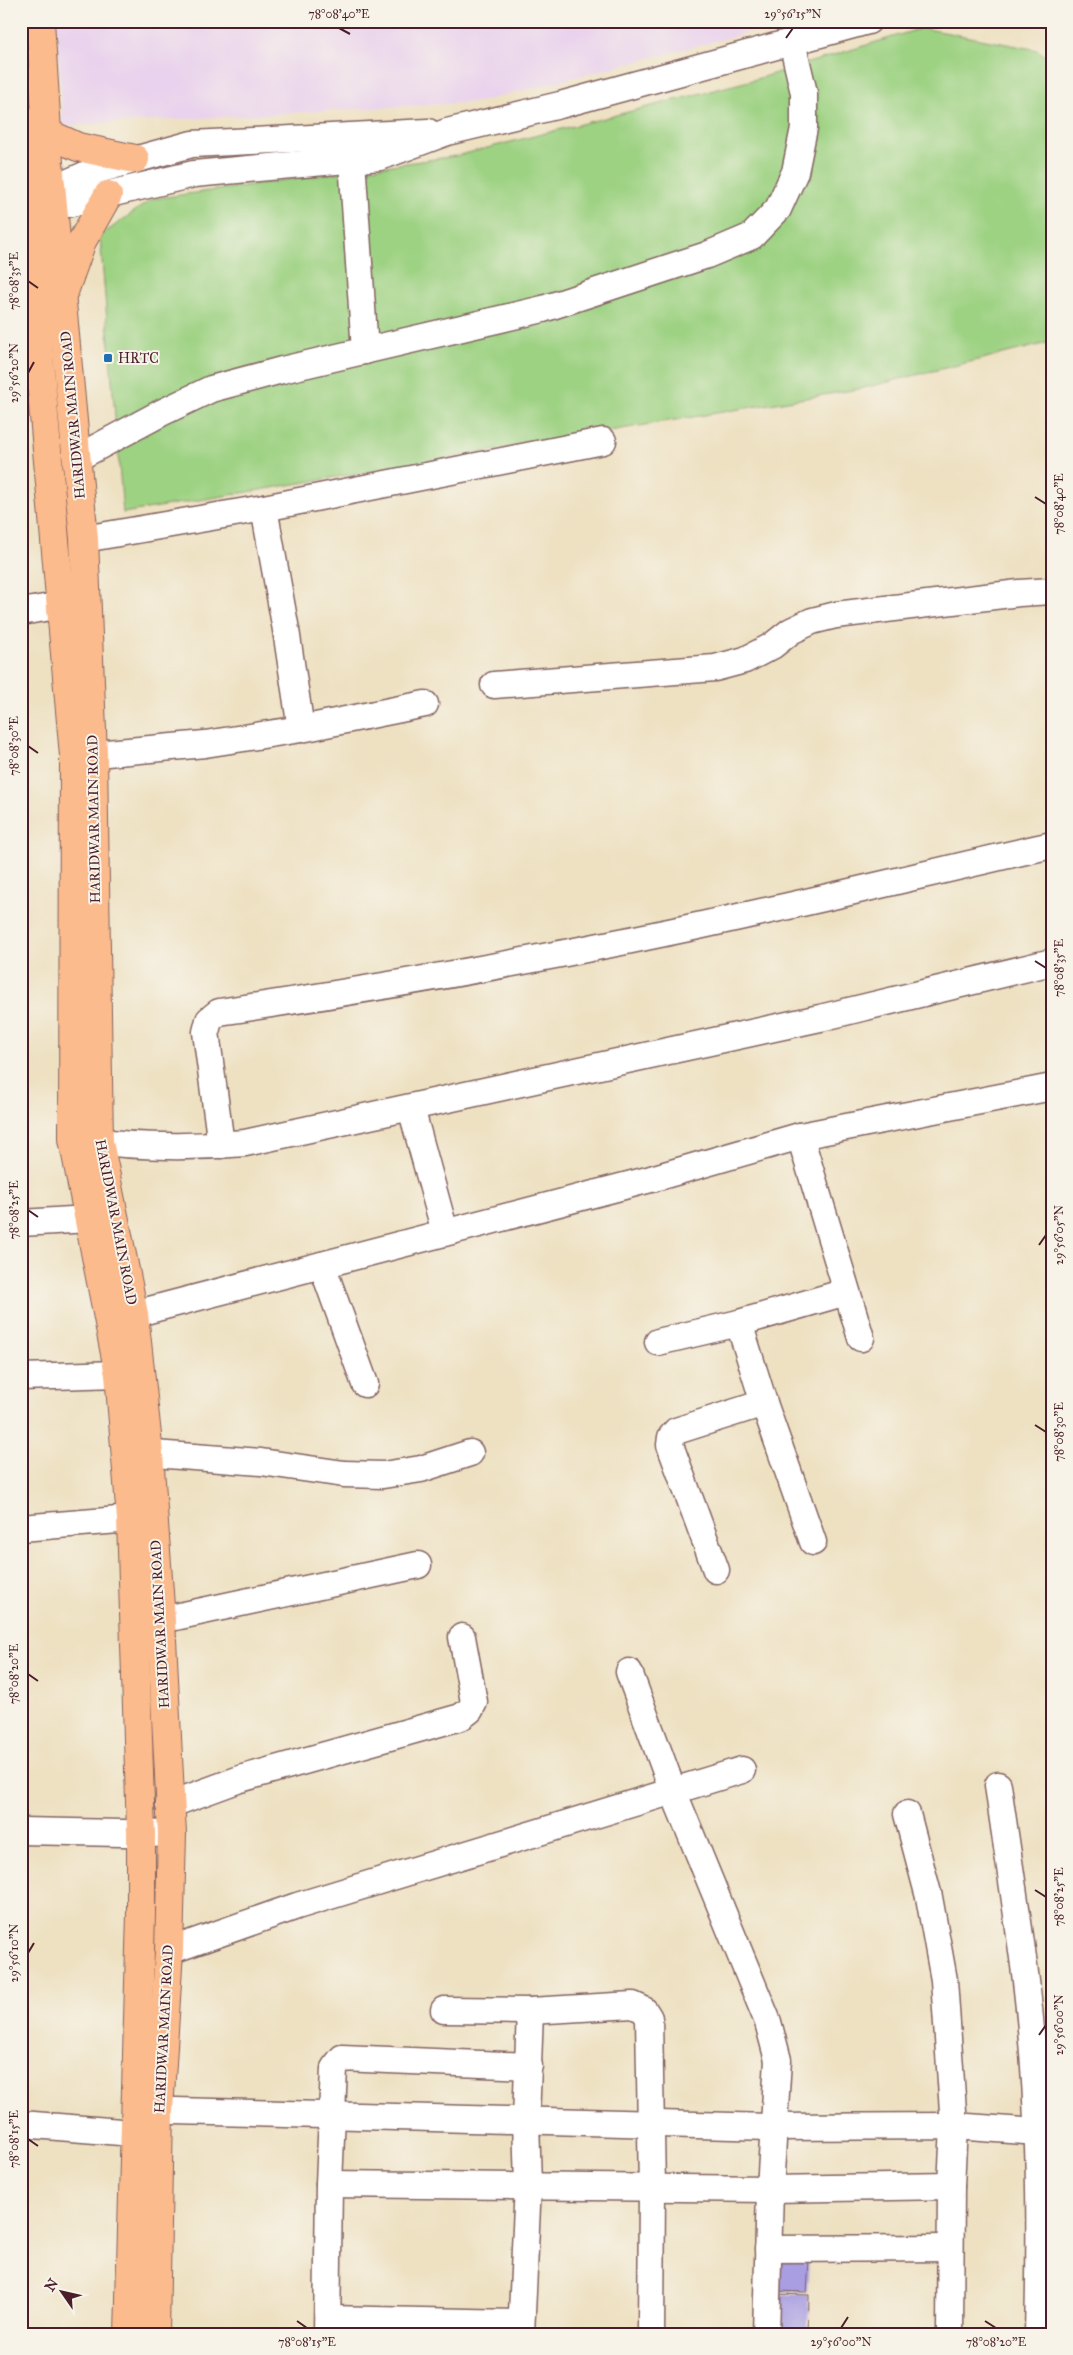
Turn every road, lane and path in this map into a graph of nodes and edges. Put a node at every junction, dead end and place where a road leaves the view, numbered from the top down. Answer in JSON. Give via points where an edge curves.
{"nodes":[{"id":1,"x":40,"y":21,"type":"edge"},
{"id":2,"x":868,"y":21,"type":"edge"},
{"id":3,"x":792,"y":42,"type":"junction"},
{"id":4,"x":21,"y":118,"type":"edge"},
{"id":5,"x":447,"y":132,"type":"junction"},
{"id":6,"x":47,"y":134,"type":"junction"},
{"id":7,"x":135,"y":159,"type":"junction"},
{"id":8,"x":352,"y":160,"type":"junction"},
{"id":9,"x":108,"y":195,"type":"junction"},
{"id":10,"x":40,"y":199,"type":"junction"},
{"id":11,"x":27,"y":269,"type":"edge"},
{"id":12,"x":62,"y":297,"type":"junction"},
{"id":13,"x":365,"y":352,"type":"junction"},
{"id":14,"x":603,"y":441,"type":"dead end"},
{"id":15,"x":77,"y":458,"type":"junction"},
{"id":16,"x":264,"y":508,"type":"junction"},
{"id":17,"x":84,"y":539,"type":"junction"},
{"id":18,"x":1052,"y":591,"type":"edge"},
{"id":19,"x":62,"y":605,"type":"junction"},
{"id":20,"x":21,"y":612,"type":"edge"},
{"id":21,"x":494,"y":685,"type":"dead end"},
{"id":22,"x":425,"y":704,"type":"dead end"},
{"id":23,"x":301,"y":729,"type":"junction"},
{"id":24,"x":84,"y":755,"type":"junction"},
{"id":25,"x":1052,"y":845,"type":"edge"},
{"id":26,"x":1052,"y":962,"type":"edge"},
{"id":27,"x":1052,"y":1087,"type":"edge"},
{"id":28,"x":410,"y":1108,"type":"junction"},
{"id":29,"x":800,"y":1136,"type":"junction"},
{"id":30,"x":86,"y":1140,"type":"junction"},
{"id":31,"x":221,"y":1145,"type":"junction"},
{"id":32,"x":89,"y":1218,"type":"junction"},
{"id":33,"x":21,"y":1223,"type":"edge"},
{"id":34,"x":445,"y":1232,"type":"junction"},
{"id":35,"x":322,"y":1265,"type":"junction"},
{"id":36,"x":846,"y":1292,"type":"junction"},
{"id":37,"x":134,"y":1314,"type":"junction"},
{"id":38,"x":739,"y":1323,"type":"junction"},
{"id":39,"x":860,"y":1338,"type":"dead end"},
{"id":40,"x":658,"y":1342,"type":"dead end"},
{"id":41,"x":119,"y":1374,"type":"junction"},
{"id":42,"x":21,"y":1377,"type":"edge"},
{"id":43,"x":365,"y":1384,"type":"dead end"},
{"id":44,"x":764,"y":1403,"type":"junction"},
{"id":45,"x":137,"y":1453,"type":"junction"},
{"id":46,"x":470,"y":1453,"type":"dead end"},
{"id":47,"x":131,"y":1519,"type":"junction"},
{"id":48,"x":21,"y":1528,"type":"edge"},
{"id":49,"x":814,"y":1542,"type":"dead end"},
{"id":50,"x":418,"y":1565,"type":"dead end"},
{"id":51,"x":716,"y":1570,"type":"dead end"},
{"id":52,"x":161,"y":1620,"type":"junction"},
{"id":53,"x":462,"y":1637,"type":"dead end"},
{"id":54,"x":628,"y":1672,"type":"dead end"},
{"id":55,"x":742,"y":1770,"type":"dead end"},
{"id":56,"x":998,"y":1785,"type":"dead end"},
{"id":57,"x":673,"y":1791,"type":"junction"},
{"id":58,"x":169,"y":1805,"type":"junction"},
{"id":59,"x":907,"y":1814,"type":"dead end"},
{"id":60,"x":21,"y":1831,"type":"edge"},
{"id":61,"x":141,"y":1834,"type":"junction"},
{"id":62,"x":172,"y":1834,"type":"junction"},
{"id":63,"x":170,"y":1951,"type":"junction"},
{"id":64,"x":444,"y":2010,"type":"dead end"},
{"id":65,"x":530,"y":2011,"type":"junction"},
{"id":66,"x":529,"y":2066,"type":"junction"},
{"id":67,"x":331,"y":2115,"type":"junction"},
{"id":68,"x":526,"y":2121,"type":"junction"},
{"id":69,"x":147,"y":2122,"type":"junction"},
{"id":70,"x":21,"y":2124,"type":"edge"},
{"id":71,"x":651,"y":2124,"type":"junction"},
{"id":72,"x":773,"y":2126,"type":"junction"},
{"id":73,"x":954,"y":2126,"type":"junction"},
{"id":74,"x":1045,"y":2132,"type":"edge"},
{"id":75,"x":329,"y":2184,"type":"junction"},
{"id":76,"x":528,"y":2185,"type":"junction"},
{"id":77,"x":951,"y":2186,"type":"junction"},
{"id":78,"x":652,"y":2188,"type":"junction"},
{"id":79,"x":770,"y":2190,"type":"junction"},
{"id":80,"x":950,"y":2248,"type":"junction"},
{"id":81,"x":768,"y":2249,"type":"junction"},
{"id":82,"x":328,"y":2326,"type":"edge"},
{"id":83,"x":521,"y":2329,"type":"edge"},
{"id":84,"x":128,"y":2334,"type":"edge"},
{"id":85,"x":155,"y":2334,"type":"edge"},
{"id":86,"x":651,"y":2334,"type":"edge"},
{"id":87,"x":766,"y":2334,"type":"edge"},
{"id":88,"x":950,"y":2334,"type":"edge"},
{"id":89,"x":1038,"y":2334,"type":"edge"}],
"edges":[{"from":1,"to":6,"type":"main road","name":"HARIDWAR MAIN ROAD"},
{"from":2,"to":3,"type":"street"},
{"from":3,"to":5,"type":"street"},
{"from":3,"to":13,"type":"street","via":[[804,93],[804,128],[795,172],[778,209],[752,236],[707,255],[543,309]]},
{"from":4,"to":10,"type":"main road","name":"HARIDWAR MAIN ROAD"},
{"from":5,"to":7,"type":"street","via":[[192,144]]},
{"from":5,"to":8,"type":"street","via":[[380,157]]},
{"from":6,"to":7,"type":"main road","via":[[78,147]]},
{"from":6,"to":10,"type":"main road","name":"HARIDWAR MAIN ROAD"},
{"from":7,"to":10,"type":"street"},
{"from":8,"to":9,"type":"street","via":[[194,174]]},
{"from":8,"to":13,"type":"street"},
{"from":9,"to":10,"type":"street"},
{"from":9,"to":12,"type":"main road","via":[[82,241]]},
{"from":10,"to":11,"type":"main road","name":"HARIDWAR MAIN ROAD"},
{"from":10,"to":12,"type":"main road","name":"HARIDWAR MAIN ROAD"},
{"from":11,"to":19,"type":"main road","name":"HARIDWAR MAIN ROAD"},
{"from":12,"to":15,"type":"main road","name":"HARIDWAR MAIN ROAD"},
{"from":13,"to":15,"type":"street","via":[[211,389]]},
{"from":14,"to":16,"type":"street"},
{"from":15,"to":17,"type":"main road","name":"HARIDWAR MAIN ROAD"},
{"from":16,"to":17,"type":"street"},
{"from":16,"to":23,"type":"street"},
{"from":17,"to":24,"type":"main road","name":"HARIDWAR MAIN ROAD"},
{"from":18,"to":21,"type":"street","via":[[828,617],[812,621],[745,660],[715,668]]},
{"from":19,"to":20,"type":"street"},
{"from":19,"to":24,"type":"main road","name":"HARIDWAR MAIN ROAD"},
{"from":22,"to":23,"type":"street"},
{"from":23,"to":24,"type":"street","via":[[205,744]]},
{"from":24,"to":30,"type":"main road","name":"HARIDWAR MAIN ROAD"},
{"from":25,"to":31,"type":"street","via":[[756,914],[578,951],[219,1012],[209,1020],[206,1032]]},
{"from":26,"to":28,"type":"street","via":[[820,1018]]},
{"from":27,"to":29,"type":"street"},
{"from":28,"to":31,"type":"street"},
{"from":28,"to":34,"type":"street"},
{"from":29,"to":34,"type":"street","via":[[651,1179]]},
{"from":29,"to":36,"type":"street"},
{"from":30,"to":31,"type":"street"},
{"from":30,"to":32,"type":"main road","name":"HARIDWAR MAIN ROAD"},
{"from":30,"to":37,"type":"main road","name":"HARIDWAR MAIN ROAD"},
{"from":32,"to":33,"type":"street"},
{"from":32,"to":41,"type":"main road","name":"HARIDWAR MAIN ROAD"},
{"from":34,"to":35,"type":"street"},
{"from":35,"to":37,"type":"street"},
{"from":35,"to":43,"type":"street"},
{"from":36,"to":38,"type":"street"},
{"from":36,"to":39,"type":"street"},
{"from":37,"to":45,"type":"main road","name":"HARIDWAR MAIN ROAD"},
{"from":38,"to":40,"type":"street"},
{"from":38,"to":44,"type":"street"},
{"from":41,"to":42,"type":"street"},
{"from":41,"to":45,"type":"main road","name":"HARIDWAR MAIN ROAD"},
{"from":44,"to":49,"type":"street"},
{"from":44,"to":51,"type":"street","via":[[676,1431],[671,1437],[670,1445]]},
{"from":45,"to":46,"type":"street","via":[[383,1475],[422,1469]]},
{"from":45,"to":47,"type":"main road","name":"HARIDWAR MAIN ROAD"},
{"from":45,"to":52,"type":"main road","name":"HARIDWAR MAIN ROAD"},
{"from":47,"to":48,"type":"street"},
{"from":47,"to":61,"type":"main road","name":"HARIDWAR MAIN ROAD"},
{"from":50,"to":52,"type":"street"},
{"from":52,"to":58,"type":"main road","name":"HARIDWAR MAIN ROAD"},
{"from":53,"to":58,"type":"street","via":[[474,1702],[461,1717],[240,1779]]},
{"from":54,"to":57,"type":"street"},
{"from":55,"to":57,"type":"street"},
{"from":56,"to":74,"type":"street"},
{"from":57,"to":63,"type":"street","via":[[297,1906]]},
{"from":57,"to":72,"type":"street","via":[[768,2022],[778,2060]]},
{"from":58,"to":62,"type":"main road","name":"HARIDWAR MAIN ROAD"},
{"from":59,"to":73,"type":"street","via":[[929,1897],[944,1980]]},
{"from":60,"to":61,"type":"street"},
{"from":61,"to":62,"type":"street"},
{"from":61,"to":69,"type":"main road","name":"HARIDWAR MAIN ROAD"},
{"from":62,"to":63,"type":"main road","name":"HARIDWAR MAIN ROAD"},
{"from":63,"to":69,"type":"main road","name":"HARIDWAR MAIN ROAD"},
{"from":64,"to":65,"type":"street"},
{"from":65,"to":66,"type":"street"},
{"from":65,"to":71,"type":"street","via":[[633,2005],[644,2010],[649,2018]]},
{"from":66,"to":67,"type":"street","via":[[342,2058],[334,2068]]},
{"from":66,"to":68,"type":"street"},
{"from":67,"to":68,"type":"street"},
{"from":67,"to":69,"type":"street"},
{"from":67,"to":75,"type":"street"},
{"from":68,"to":71,"type":"street"},
{"from":68,"to":76,"type":"street"},
{"from":69,"to":70,"type":"street"},
{"from":69,"to":84,"type":"main road","name":"HARIDWAR MAIN ROAD"},
{"from":69,"to":85,"type":"main road","name":"HARIDWAR MAIN ROAD"},
{"from":71,"to":72,"type":"street"},
{"from":71,"to":78,"type":"street"},
{"from":72,"to":73,"type":"street"},
{"from":72,"to":79,"type":"street"},
{"from":73,"to":74,"type":"street"},
{"from":73,"to":77,"type":"street"},
{"from":74,"to":89,"type":"street"},
{"from":75,"to":76,"type":"street"},
{"from":75,"to":82,"type":"street"},
{"from":76,"to":78,"type":"street"},
{"from":76,"to":83,"type":"street"},
{"from":77,"to":79,"type":"street"},
{"from":77,"to":80,"type":"street"},
{"from":78,"to":79,"type":"street"},
{"from":78,"to":86,"type":"street"},
{"from":79,"to":81,"type":"street"},
{"from":80,"to":81,"type":"street"},
{"from":80,"to":88,"type":"street"},
{"from":81,"to":87,"type":"street"},
{"from":82,"to":83,"type":"street"}]}
